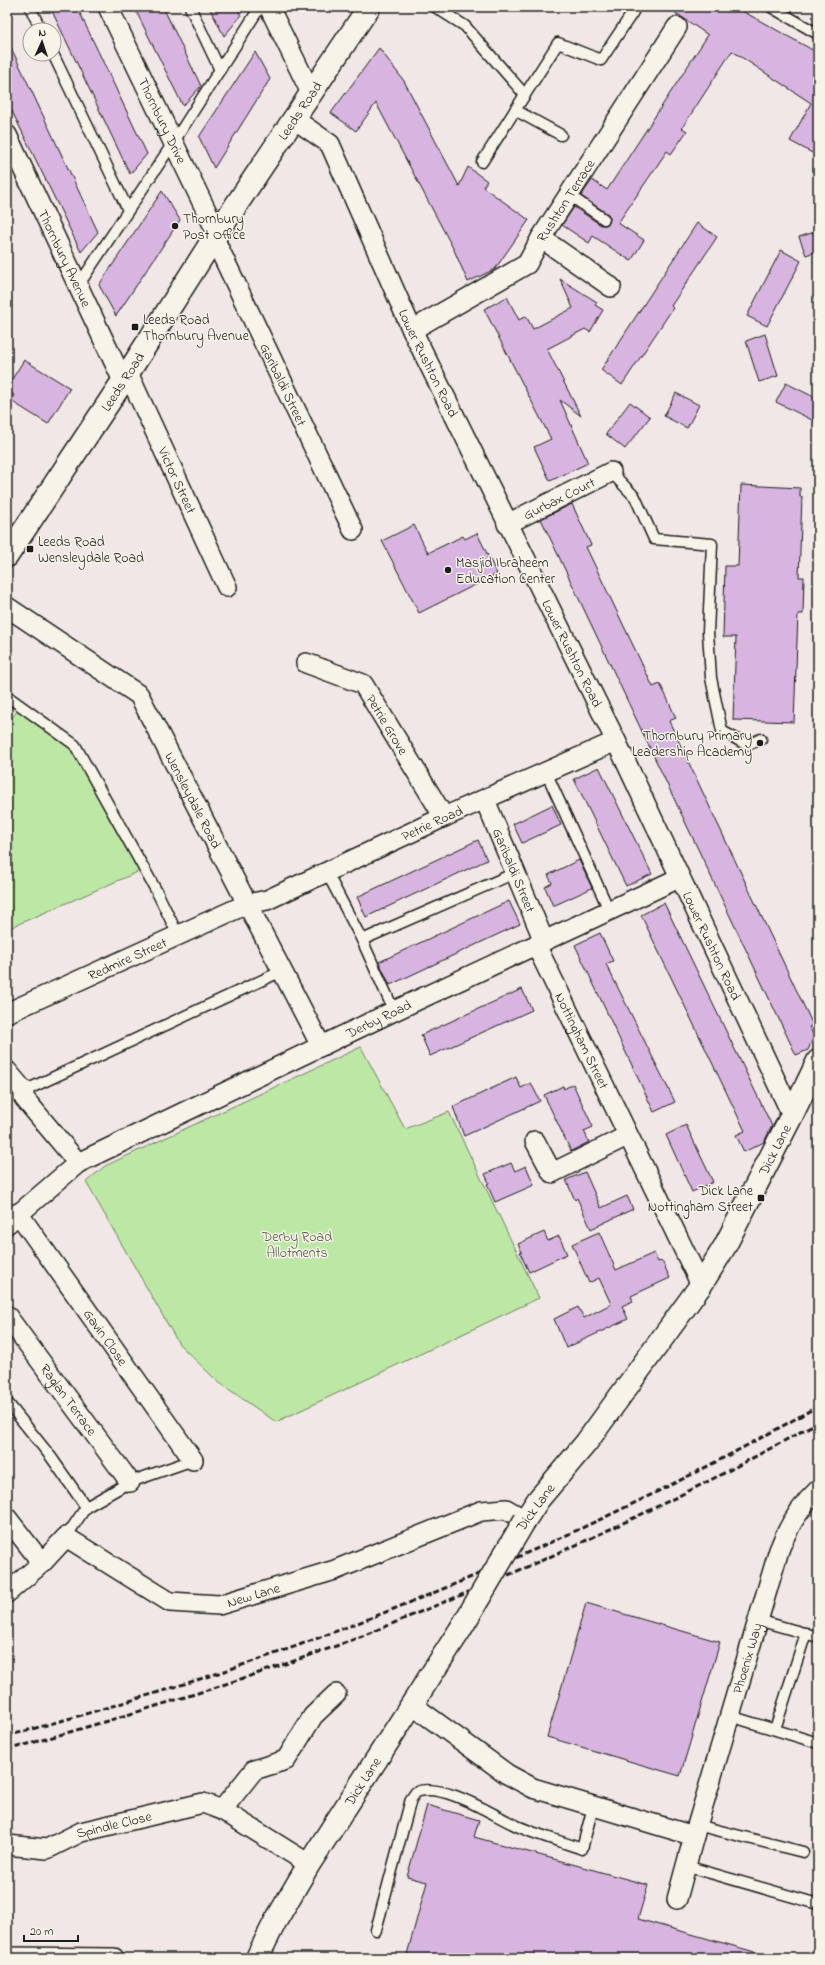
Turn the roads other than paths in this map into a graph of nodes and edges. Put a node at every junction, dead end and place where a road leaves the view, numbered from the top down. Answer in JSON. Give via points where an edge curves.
{"nodes":[{"id":1,"x":30,"y":7,"type":"edge"},
{"id":2,"x":108,"y":7,"type":"edge"},
{"id":3,"x":190,"y":7,"type":"edge"},
{"id":4,"x":260,"y":7,"type":"edge"},
{"id":5,"x":269,"y":7,"type":"edge"},
{"id":6,"x":369,"y":7,"type":"edge"},
{"id":7,"x":435,"y":7,"type":"edge"},
{"id":8,"x":771,"y":7,"type":"edge"},
{"id":9,"x":633,"y":12,"type":"dead end"},
{"id":10,"x":37,"y":22,"type":"edge"},
{"id":11,"x":677,"y":27,"type":"dead end"},
{"id":12,"x":818,"y":34,"type":"edge"},
{"id":13,"x":57,"y":62,"type":"edge"},
{"id":14,"x":220,"y":70,"type":"junction"},
{"id":15,"x":311,"y":93,"type":"junction"},
{"id":16,"x":525,"y":95,"type":"junction"},
{"id":17,"x":515,"y":110,"type":"junction"},
{"id":18,"x":294,"y":120,"type":"junction"},
{"id":19,"x":7,"y":135,"type":"edge"},
{"id":20,"x":561,"y":135,"type":"dead end"},
{"id":21,"x":173,"y":143,"type":"junction"},
{"id":22,"x":482,"y":162,"type":"dead end"},
{"id":23,"x":569,"y":195,"type":"junction"},
{"id":24,"x":128,"y":210,"type":"junction"},
{"id":25,"x":604,"y":219,"type":"dead end"},
{"id":26,"x":215,"y":236,"type":"junction"},
{"id":27,"x":542,"y":238,"type":"junction"},
{"id":28,"x":78,"y":286,"type":"junction"},
{"id":29,"x":611,"y":287,"type":"dead end"},
{"id":30,"x":412,"y":330,"type":"junction"},
{"id":31,"x":125,"y":377,"type":"junction"},
{"id":32,"x":611,"y":472,"type":"joint"},
{"id":33,"x":507,"y":524,"type":"junction"},
{"id":34,"x":353,"y":530,"type":"dead end"},
{"id":35,"x":7,"y":556,"type":"edge"},
{"id":36,"x":227,"y":587,"type":"dead end"},
{"id":37,"x":7,"y":607,"type":"edge"},
{"id":38,"x":306,"y":663,"type":"dead end"},
{"id":39,"x":7,"y":696,"type":"edge"},
{"id":40,"x":761,"y":739,"type":"dead end"},
{"id":41,"x":616,"y":741,"type":"junction"},
{"id":42,"x":546,"y":772,"type":"junction"},
{"id":43,"x":485,"y":800,"type":"junction"},
{"id":44,"x":444,"y":817,"type":"junction"},
{"id":45,"x":326,"y":872,"type":"junction"},
{"id":46,"x":515,"y":873,"type":"junction"},
{"id":47,"x":679,"y":878,"type":"junction"},
{"id":48,"x":247,"y":904,"type":"junction"},
{"id":49,"x":609,"y":910,"type":"junction"},
{"id":50,"x":178,"y":935,"type":"junction"},
{"id":51,"x":362,"y":940,"type":"junction"},
{"id":52,"x":540,"y":943,"type":"junction"},
{"id":53,"x":282,"y":971,"type":"junction"},
{"id":54,"x":394,"y":1011,"type":"junction"},
{"id":55,"x":7,"y":1013,"type":"edge"},
{"id":56,"x":321,"y":1046,"type":"junction"},
{"id":57,"x":818,"y":1061,"type":"edge"},
{"id":58,"x":7,"y":1071,"type":"edge"},
{"id":59,"x":24,"y":1091,"type":"junction"},
{"id":60,"x":792,"y":1115,"type":"junction"},
{"id":61,"x":627,"y":1136,"type":"junction"},
{"id":62,"x":535,"y":1141,"type":"dead end"},
{"id":63,"x":78,"y":1163,"type":"junction"},
{"id":64,"x":13,"y":1218,"type":"edge"},
{"id":65,"x":701,"y":1285,"type":"junction"},
{"id":66,"x":7,"y":1316,"type":"edge"},
{"id":67,"x":7,"y":1402,"type":"edge"},
{"id":68,"x":193,"y":1460,"type":"joint"},
{"id":69,"x":130,"y":1482,"type":"junction"},
{"id":70,"x":818,"y":1490,"type":"edge"},
{"id":71,"x":86,"y":1507,"type":"junction"},
{"id":72,"x":7,"y":1518,"type":"edge"},
{"id":73,"x":525,"y":1520,"type":"junction"},
{"id":74,"x":66,"y":1536,"type":"junction"},
{"id":75,"x":42,"y":1562,"type":"junction"},
{"id":76,"x":7,"y":1594,"type":"edge"},
{"id":77,"x":758,"y":1620,"type":"junction"},
{"id":78,"x":806,"y":1633,"type":"junction"},
{"id":79,"x":818,"y":1637,"type":"edge"},
{"id":80,"x":336,"y":1694,"type":"dead end"},
{"id":81,"x":411,"y":1704,"type":"junction"},
{"id":82,"x":730,"y":1716,"type":"junction"},
{"id":83,"x":775,"y":1729,"type":"junction"},
{"id":84,"x":818,"y":1743,"type":"edge"},
{"id":85,"x":593,"y":1807,"type":"junction"},
{"id":86,"x":222,"y":1810,"type":"junction"},
{"id":87,"x":696,"y":1830,"type":"junction"},
{"id":88,"x":7,"y":1845,"type":"edge"},
{"id":89,"x":803,"y":1852,"type":"dead end"},
{"id":90,"x":309,"y":1864,"type":"junction"},
{"id":91,"x":686,"y":1866,"type":"junction"},
{"id":92,"x":677,"y":1899,"type":"dead end"},
{"id":93,"x":818,"y":1904,"type":"edge"},
{"id":94,"x":376,"y":1930,"type":"dead end"},
{"id":95,"x":7,"y":1957,"type":"edge"},
{"id":96,"x":114,"y":1958,"type":"edge"},
{"id":97,"x":257,"y":1958,"type":"edge"}],
"edges":[{"from":1,"to":10,"type":"lane"},
{"from":2,"to":21,"type":"street","name":"Thornbury Drive"},
{"from":3,"to":14,"type":"lane"},
{"from":4,"to":14,"type":"lane"},
{"from":5,"to":15,"type":"street"},
{"from":6,"to":15,"type":"main road","name":"Leeds Road"},
{"from":7,"to":16,"type":"lane","via":[[465,26]]},
{"from":8,"to":12,"type":"lane"},
{"from":9,"to":16,"type":"lane","via":[[601,60],[558,43]]},
{"from":11,"to":23,"type":"street","name":"Rushton Terrace"},
{"from":13,"to":24,"type":"lane"},
{"from":14,"to":21,"type":"lane"},
{"from":15,"to":18,"type":"main road","name":"Leeds Road"},
{"from":16,"to":17,"type":"lane"},
{"from":17,"to":20,"type":"lane"},
{"from":17,"to":22,"type":"lane"},
{"from":18,"to":26,"type":"main road","name":"Leeds Road"},
{"from":18,"to":30,"type":"street","name":"Lower Rushton Road","via":[[330,144]]},
{"from":19,"to":28,"type":"street","name":"Thornbury Avenue"},
{"from":21,"to":24,"type":"lane"},
{"from":21,"to":26,"type":"street","name":"Thornbury Drive"},
{"from":23,"to":25,"type":"lane"},
{"from":23,"to":27,"type":"street","name":"Rushton Terrace"},
{"from":24,"to":28,"type":"lane"},
{"from":26,"to":31,"type":"main road","name":"Leeds Road"},
{"from":26,"to":34,"type":"street","name":"Garibaldi Street"},
{"from":27,"to":29,"type":"street"},
{"from":27,"to":30,"type":"street","name":"Rushton Terrace","via":[[527,264]]},
{"from":28,"to":31,"type":"street","name":"Thornbury Avenue"},
{"from":30,"to":33,"type":"street","name":"Lower Rushton Road"},
{"from":31,"to":35,"type":"main road","name":"Leeds Road"},
{"from":31,"to":36,"type":"street","name":"Victor Street"},
{"from":32,"to":33,"type":"street","name":"Gurbax Court"},
{"from":32,"to":40,"type":"lane","via":[[636,497],[654,539],[712,544],[708,632],[711,678],[722,731],[747,745]]},
{"from":33,"to":41,"type":"street","name":"Lower Rushton Road"},
{"from":37,"to":48,"type":"street","name":"Wensleydale Road","via":[[139,695]]},
{"from":38,"to":44,"type":"street","name":"Petrie Grove","via":[[363,684]]},
{"from":39,"to":50,"type":"lane","via":[[75,745],[157,892]]},
{"from":41,"to":42,"type":"street","name":"Petrie Road"},
{"from":41,"to":47,"type":"street","name":"Lower Rushton Road"},
{"from":42,"to":43,"type":"street","name":"Petrie Road"},
{"from":42,"to":49,"type":"lane"},
{"from":43,"to":44,"type":"street","name":"Petrie Road"},
{"from":43,"to":46,"type":"street","name":"Garibaldi Street"},
{"from":44,"to":45,"type":"street","name":"Petrie Road"},
{"from":45,"to":48,"type":"street","name":"Petrie Road","via":[[267,900]]},
{"from":45,"to":51,"type":"lane"},
{"from":46,"to":51,"type":"lane"},
{"from":46,"to":52,"type":"street","name":"Garibaldi Street"},
{"from":47,"to":49,"type":"street","name":"Derby Road"},
{"from":47,"to":60,"type":"street","name":"Lower Rushton Road"},
{"from":48,"to":50,"type":"street","name":"Redmire Street"},
{"from":48,"to":53,"type":"street","name":"Wensleydale Road"},
{"from":49,"to":52,"type":"street","name":"Derby Road"},
{"from":50,"to":55,"type":"street","name":"Redmire Street"},
{"from":51,"to":54,"type":"lane"},
{"from":52,"to":54,"type":"street","name":"Derby Road"},
{"from":52,"to":61,"type":"street","name":"Nottingham Street"},
{"from":53,"to":56,"type":"street","name":"Wensleydale Road"},
{"from":53,"to":59,"type":"lane"},
{"from":54,"to":56,"type":"street","name":"Derby Road"},
{"from":56,"to":63,"type":"street","name":"Derby Road"},
{"from":57,"to":60,"type":"main road","name":"Dick Lane"},
{"from":58,"to":59,"type":"street"},
{"from":59,"to":63,"type":"street","via":[[24,1098]]},
{"from":60,"to":65,"type":"main road","name":"Dick Lane","via":[[725,1246]]},
{"from":61,"to":62,"type":"street","via":[[552,1173]]},
{"from":61,"to":65,"type":"street","name":"Nottingham Street"},
{"from":63,"to":64,"type":"street","name":"Derby Road"},
{"from":64,"to":68,"type":"street","name":"Gavin Close"},
{"from":65,"to":73,"type":"main road","name":"Dick Lane","via":[[586,1443],[554,1480]]},
{"from":66,"to":69,"type":"street","name":"Raglan Terrace"},
{"from":67,"to":71,"type":"lane","via":[[51,1457]]},
{"from":68,"to":69,"type":"lane"},
{"from":69,"to":71,"type":"lane"},
{"from":70,"to":77,"type":"street","name":"Phoenix Way","via":[[799,1510],[784,1536]]},
{"from":71,"to":74,"type":"lane"},
{"from":72,"to":75,"type":"street"},
{"from":73,"to":74,"type":"street","name":"New Lane","via":[[506,1509],[481,1512],[450,1522],[335,1570],[219,1605],[170,1602]]},
{"from":73,"to":81,"type":"main road","name":"Dick Lane","bridge":true,"via":[[460,1630]]},
{"from":74,"to":75,"type":"street"},
{"from":75,"to":76,"type":"street"},
{"from":77,"to":78,"type":"lane"},
{"from":77,"to":82,"type":"street","name":"Phoenix Way"},
{"from":78,"to":79,"type":"lane"},
{"from":78,"to":83,"type":"lane"},
{"from":80,"to":86,"type":"street","via":[[313,1716],[286,1760],[254,1770]]},
{"from":81,"to":85,"type":"street","via":[[520,1782]]},
{"from":81,"to":90,"type":"main road","name":"Dick Lane"},
{"from":82,"to":83,"type":"lane"},
{"from":82,"to":87,"type":"street","name":"Phoenix Way"},
{"from":83,"to":84,"type":"lane"},
{"from":85,"to":87,"type":"street"},
{"from":85,"to":94,"type":"lane","via":[[582,1849],[516,1825],[475,1804],[431,1789],[416,1792],[411,1799]]},
{"from":86,"to":88,"type":"street","name":"Spindle Close","via":[[203,1803],[81,1832],[47,1849]]},
{"from":86,"to":90,"type":"street","name":"Spindle Close"},
{"from":87,"to":89,"type":"lane"},
{"from":87,"to":91,"type":"street","name":"Phoenix Way"},
{"from":90,"to":97,"type":"main road","name":"Dick Lane"},
{"from":91,"to":92,"type":"street","name":"Phoenix Way"},
{"from":91,"to":93,"type":"lane"},
{"from":95,"to":96,"type":"street"}]}
